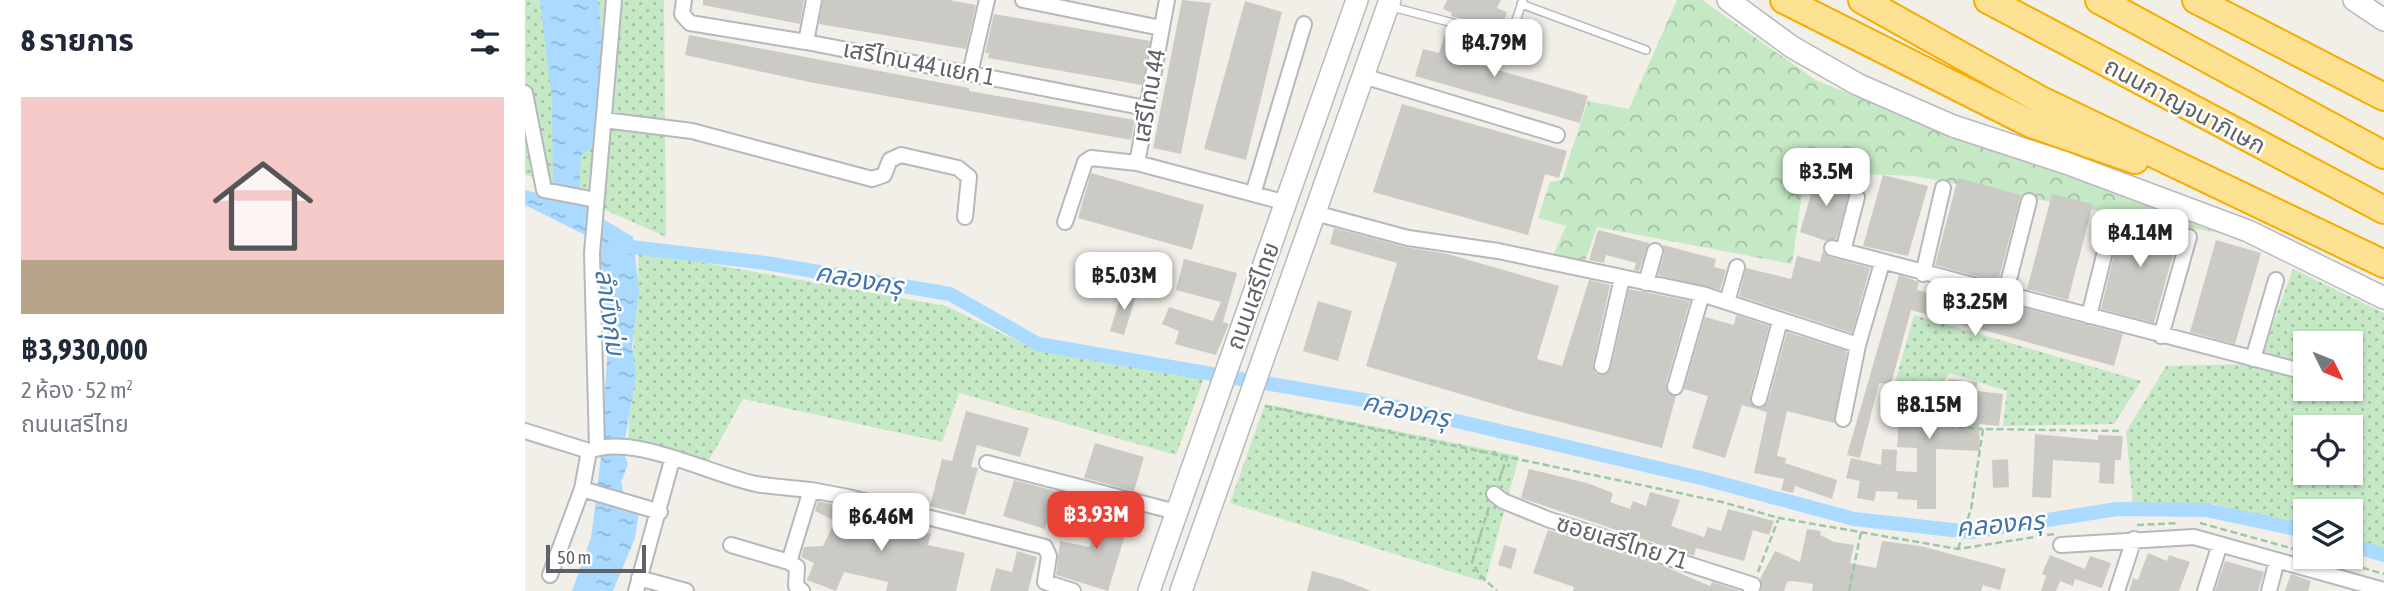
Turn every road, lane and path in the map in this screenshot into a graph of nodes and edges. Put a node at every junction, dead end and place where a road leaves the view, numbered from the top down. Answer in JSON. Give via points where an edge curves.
{"nodes":[{"id":1,"x":614,"y":0,"type":"edge"},
{"id":2,"x":684,"y":0,"type":"edge"},
{"id":3,"x":814,"y":0,"type":"edge"},
{"id":4,"x":987,"y":0,"type":"edge"},
{"id":5,"x":1023,"y":0,"type":"edge"},
{"id":6,"x":1167,"y":0,"type":"edge"},
{"id":7,"x":1345,"y":0,"type":"edge"},
{"id":8,"x":1357,"y":0,"type":"edge"},
{"id":9,"x":1728,"y":0,"type":"edge"},
{"id":10,"x":1784,"y":0,"type":"edge"},
{"id":11,"x":1862,"y":0,"type":"edge"},
{"id":12,"x":1988,"y":0,"type":"edge"},
{"id":13,"x":2099,"y":0,"type":"edge"},
{"id":14,"x":2196,"y":0,"type":"edge"},
{"id":15,"x":2229,"y":0,"type":"edge"},
{"id":16,"x":2354,"y":0,"type":"edge"},
{"id":17,"x":1522,"y":2,"type":"edge"},
{"id":18,"x":1389,"y":3,"type":"edge"},
{"id":19,"x":2384,"y":20,"type":"edge"},
{"id":20,"x":1304,"y":24,"type":"dead end"},
{"id":21,"x":1161,"y":28,"type":"junction"},
{"id":22,"x":806,"y":41,"type":"junction"},
{"id":23,"x":1341,"y":50,"type":"junction"},
{"id":24,"x":1646,"y":50,"type":"dead end"},
{"id":25,"x":2311,"y":58,"type":"junction"},
{"id":26,"x":971,"y":73,"type":"junction"},
{"id":27,"x":1363,"y":76,"type":"junction"},
{"id":28,"x":525,"y":93,"type":"edge"},
{"id":29,"x":2384,"y":97,"type":"edge"},
{"id":30,"x":1146,"y":108,"type":"junction"},
{"id":31,"x":604,"y":120,"type":"junction"},
{"id":32,"x":1557,"y":135,"type":"dead end"},
{"id":33,"x":2384,"y":156,"type":"edge"},
{"id":34,"x":1137,"y":163,"type":"junction"},
{"id":35,"x":1943,"y":188,"type":"dead end"},
{"id":36,"x":1252,"y":194,"type":"junction"},
{"id":37,"x":1857,"y":197,"type":"dead end"},
{"id":38,"x":593,"y":201,"type":"junction"},
{"id":39,"x":2029,"y":201,"type":"dead end"},
{"id":40,"x":1287,"y":203,"type":"junction"},
{"id":41,"x":2262,"y":205,"type":"junction"},
{"id":42,"x":2384,"y":210,"type":"edge"},
{"id":43,"x":1315,"y":213,"type":"junction"},
{"id":44,"x":965,"y":217,"type":"dead end"},
{"id":45,"x":1065,"y":222,"type":"dead end"},
{"id":46,"x":2111,"y":227,"type":"dead end"},
{"id":47,"x":2189,"y":237,"type":"dead end"},
{"id":48,"x":1655,"y":251,"type":"dead end"},
{"id":49,"x":1882,"y":263,"type":"junction"},
{"id":50,"x":2384,"y":264,"type":"edge"},
{"id":51,"x":1737,"y":267,"type":"dead end"},
{"id":52,"x":1923,"y":274,"type":"junction"},
{"id":53,"x":1622,"y":278,"type":"junction"},
{"id":54,"x":2276,"y":281,"type":"dead end"},
{"id":55,"x":1646,"y":283,"type":"junction"},
{"id":56,"x":1702,"y":294,"type":"junction"},
{"id":57,"x":2005,"y":295,"type":"junction"},
{"id":58,"x":2384,"y":298,"type":"edge"},
{"id":59,"x":1727,"y":302,"type":"junction"},
{"id":60,"x":2089,"y":316,"type":"junction"},
{"id":61,"x":1780,"y":321,"type":"junction"},
{"id":62,"x":2161,"y":335,"type":"junction"},
{"id":63,"x":1858,"y":345,"type":"junction"},
{"id":64,"x":2253,"y":359,"type":"junction"},
{"id":65,"x":1602,"y":366,"type":"dead end"},
{"id":66,"x":2293,"y":369,"type":"edge"},
{"id":67,"x":1675,"y":387,"type":"dead end"},
{"id":68,"x":1759,"y":399,"type":"dead end"},
{"id":69,"x":1255,"y":404,"type":"dead end"},
{"id":70,"x":1843,"y":419,"type":"dead end"},
{"id":71,"x":1884,"y":422,"type":"dead end"},
{"id":72,"x":1983,"y":429,"type":"junction"},
{"id":73,"x":525,"y":431,"type":"edge"},
{"id":74,"x":2121,"y":431,"type":"dead end"},
{"id":75,"x":596,"y":448,"type":"junction"},
{"id":76,"x":1507,"y":457,"type":"junction"},
{"id":77,"x":672,"y":460,"type":"junction"},
{"id":78,"x":987,"y":463,"type":"dead end"},
{"id":79,"x":588,"y":490,"type":"junction"},
{"id":80,"x":811,"y":491,"type":"junction"},
{"id":81,"x":1494,"y":494,"type":"junction"},
{"id":82,"x":660,"y":512,"type":"junction"},
{"id":83,"x":1176,"y":512,"type":"junction"},
{"id":84,"x":1779,"y":518,"type":"junction"},
{"id":85,"x":1861,"y":532,"type":"junction"},
{"id":86,"x":2130,"y":532,"type":"junction"},
{"id":87,"x":2059,"y":539,"type":"joint"},
{"id":88,"x":2220,"y":544,"type":"junction"},
{"id":89,"x":731,"y":545,"type":"dead end"},
{"id":90,"x":1959,"y":547,"type":"junction"},
{"id":91,"x":2293,"y":548,"type":"edge"},
{"id":92,"x":2277,"y":560,"type":"junction"},
{"id":93,"x":789,"y":562,"type":"junction"},
{"id":94,"x":2363,"y":568,"type":"edge"},
{"id":95,"x":2384,"y":574,"type":"edge"},
{"id":96,"x":550,"y":575,"type":"dead end"},
{"id":97,"x":638,"y":585,"type":"edge"},
{"id":98,"x":2341,"y":585,"type":"edge"},
{"id":99,"x":1752,"y":588,"type":"edge"},
{"id":100,"x":2384,"y":590,"type":"edge"},
{"id":101,"x":687,"y":591,"type":"edge"},
{"id":102,"x":802,"y":591,"type":"edge"},
{"id":103,"x":1073,"y":591,"type":"edge"},
{"id":104,"x":1149,"y":591,"type":"edge"},
{"id":105,"x":1181,"y":591,"type":"edge"},
{"id":106,"x":1497,"y":591,"type":"edge"},
{"id":107,"x":1849,"y":591,"type":"edge"},
{"id":108,"x":2117,"y":591,"type":"edge"},
{"id":109,"x":2205,"y":591,"type":"edge"},
{"id":110,"x":2269,"y":591,"type":"edge"}],
"edges":[{"from":1,"to":31,"type":"street"},
{"from":2,"to":22,"type":"street","name":"เสรีไทน 44 แยก 1","via":[[682,13],[690,23]]},
{"from":3,"to":22,"type":"street"},
{"from":4,"to":26,"type":"street"},
{"from":5,"to":21,"type":"street"},
{"from":6,"to":21,"type":"street","name":"เสรีไทน 44"},
{"from":7,"to":23,"type":"main road"},
{"from":8,"to":23,"type":"main road","name":"ถนนเสรีไทย"},
{"from":9,"to":58,"type":"main road","via":[[1792,47],[1857,84],[1953,125],[2248,231]]},
{"from":10,"to":41,"type":"highway","via":[[2031,124]]},
{"from":11,"to":41,"type":"highway","via":[[2041,100]]},
{"from":12,"to":42,"type":"highway","name":"ถนนกาญจนาภิเษก"},
{"from":13,"to":33,"type":"highway","name":"ถนนกาญจนาภิเษก"},
{"from":14,"to":25,"type":"highway"},
{"from":15,"to":25,"type":"highway"},
{"from":16,"to":19,"type":"main road"},
{"from":17,"to":18,"type":"lane","via":[[1510,38]]},
{"from":17,"to":24,"type":"lane"},
{"from":18,"to":27,"type":"main road","name":"ถนนเสรีไทย"},
{"from":20,"to":36,"type":"street"},
{"from":21,"to":30,"type":"street","name":"เสรีไทน 44"},
{"from":22,"to":26,"type":"street","name":"เสรีไทน 44 แยก 1"},
{"from":23,"to":40,"type":"main road","name":"ถนนเสรีไทย"},
{"from":25,"to":29,"type":"highway"},
{"from":26,"to":30,"type":"street","name":"เสรีไทน 44 แยก 1"},
{"from":27,"to":32,"type":"street"},
{"from":27,"to":43,"type":"main road","name":"ถนนเสรีไทย"},
{"from":28,"to":38,"type":"street","via":[[543,189]]},
{"from":30,"to":34,"type":"street","name":"เสรีไทน 44"},
{"from":31,"to":38,"type":"street"},
{"from":31,"to":44,"type":"street","via":[[692,131],[872,179],[884,175],[890,160],[901,155],[958,167],[969,177]]},
{"from":34,"to":36,"type":"street","name":"เสรีไทน 44"},
{"from":34,"to":45,"type":"street","via":[[1091,158],[1085,162]]},
{"from":35,"to":52,"type":"street"},
{"from":36,"to":40,"type":"street","name":"เสรีไทน 44"},
{"from":37,"to":49,"type":"street","via":[[1837,249]]},
{"from":38,"to":75,"type":"street"},
{"from":39,"to":57,"type":"street"},
{"from":40,"to":83,"type":"main road","name":"ถนนเสรีไทย"},
{"from":41,"to":50,"type":"highway"},
{"from":43,"to":53,"type":"street","via":[[1408,238],[1498,251]]},
{"from":43,"to":105,"type":"main road","name":"ถนนเสรีไทย"},
{"from":46,"to":60,"type":"street"},
{"from":47,"to":62,"type":"street"},
{"from":48,"to":55,"type":"street"},
{"from":49,"to":52,"type":"street"},
{"from":49,"to":63,"type":"street"},
{"from":51,"to":59,"type":"street"},
{"from":52,"to":57,"type":"street"},
{"from":53,"to":55,"type":"street"},
{"from":53,"to":65,"type":"street"},
{"from":54,"to":64,"type":"street"},
{"from":55,"to":56,"type":"street"},
{"from":56,"to":59,"type":"street"},
{"from":56,"to":67,"type":"street"},
{"from":57,"to":60,"type":"street"},
{"from":59,"to":61,"type":"street"},
{"from":60,"to":62,"type":"street"},
{"from":61,"to":63,"type":"street"},
{"from":61,"to":68,"type":"street"},
{"from":62,"to":64,"type":"street"},
{"from":63,"to":70,"type":"street"},
{"from":64,"to":66,"type":"street"},
{"from":69,"to":76,"type":"path"},
{"from":71,"to":72,"type":"path"},
{"from":72,"to":74,"type":"path"},
{"from":72,"to":90,"type":"path","via":[[1971,509]]},
{"from":73,"to":75,"type":"street"},
{"from":75,"to":77,"type":"street","via":[[626,445]]},
{"from":75,"to":79,"type":"street"},
{"from":76,"to":81,"type":"path"},
{"from":76,"to":84,"type":"path"},
{"from":77,"to":80,"type":"street","via":[[756,484]]},
{"from":77,"to":82,"type":"street"},
{"from":78,"to":83,"type":"street"},
{"from":79,"to":82,"type":"street"},
{"from":79,"to":96,"type":"street"},
{"from":80,"to":93,"type":"street"},
{"from":80,"to":103,"type":"street","via":[[848,496],[1045,547],[1049,556],[1045,582]]},
{"from":81,"to":99,"type":"street","name":"ซอยเสรีไทย 71","via":[[1550,520]]},
{"from":81,"to":106,"type":"path","via":[[1472,562]]},
{"from":82,"to":97,"type":"street"},
{"from":83,"to":104,"type":"main road","name":"ถนนเสรีไทย"},
{"from":84,"to":85,"type":"path"},
{"from":84,"to":99,"type":"path"},
{"from":85,"to":90,"type":"path"},
{"from":85,"to":107,"type":"path"},
{"from":86,"to":87,"type":"street"},
{"from":86,"to":88,"type":"street","via":[[2194,537]]},
{"from":86,"to":91,"type":"path","via":[[2212,524]]},
{"from":86,"to":108,"type":"street"},
{"from":87,"to":90,"type":"path"},
{"from":88,"to":92,"type":"street"},
{"from":88,"to":109,"type":"street"},
{"from":89,"to":93,"type":"street"},
{"from":92,"to":98,"type":"street"},
{"from":92,"to":110,"type":"street"},
{"from":93,"to":102,"type":"street","via":[[797,567],[796,586]]},
{"from":94,"to":95,"type":"path"},
{"from":97,"to":101,"type":"street"},
{"from":98,"to":100,"type":"street"}]}
